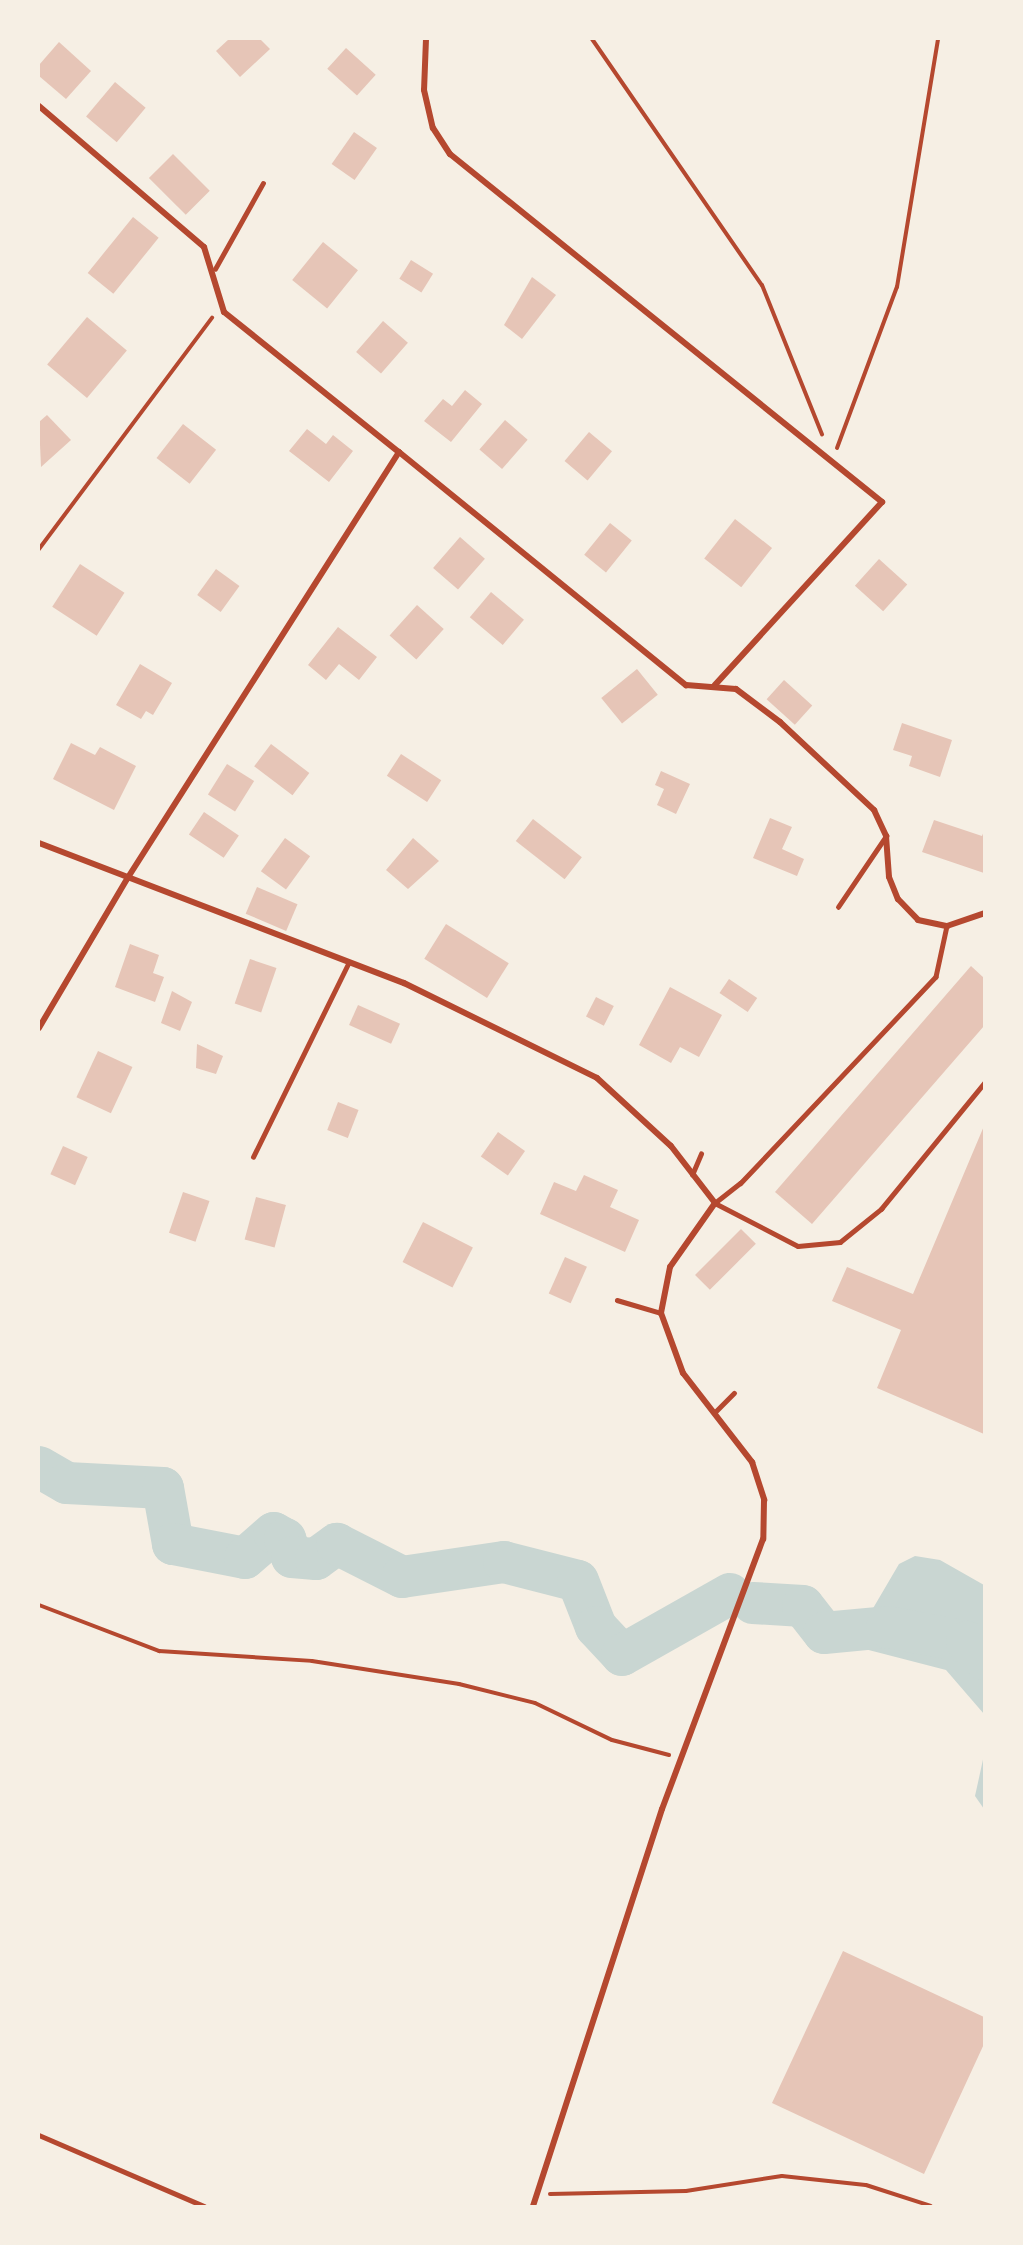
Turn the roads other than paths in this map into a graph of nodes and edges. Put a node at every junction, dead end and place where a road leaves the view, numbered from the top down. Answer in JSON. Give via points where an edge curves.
{"nodes":[{"id":1,"x":426,"y":39,"type":"edge"},
{"id":2,"x":39,"y":106,"type":"edge"},
{"id":3,"x":263,"y":183,"type":"dead end"},
{"id":4,"x":215,"y":269,"type":"junction"},
{"id":5,"x":399,"y":452,"type":"junction"},
{"id":6,"x":716,"y":685,"type":"junction"},
{"id":7,"x":886,"y":836,"type":"junction"},
{"id":8,"x":39,"y":843,"type":"edge"},
{"id":9,"x":127,"y":879,"type":"junction"},
{"id":10,"x":838,"y":907,"type":"dead end"},
{"id":11,"x":984,"y":914,"type":"edge"},
{"id":12,"x":948,"y":926,"type":"junction"},
{"id":13,"x":348,"y":964,"type":"junction"},
{"id":14,"x":39,"y":1028,"type":"edge"},
{"id":15,"x":984,"y":1083,"type":"edge"},
{"id":16,"x":982,"y":1089,"type":"edge"},
{"id":17,"x":701,"y":1154,"type":"dead end"},
{"id":18,"x":253,"y":1157,"type":"dead end"},
{"id":19,"x":692,"y":1175,"type":"junction"},
{"id":20,"x":715,"y":1203,"type":"junction"},
{"id":21,"x":617,"y":1300,"type":"dead end"},
{"id":22,"x":661,"y":1313,"type":"junction"},
{"id":23,"x":734,"y":1393,"type":"dead end"},
{"id":24,"x":714,"y":1413,"type":"junction"},
{"id":25,"x":39,"y":2135,"type":"edge"},
{"id":26,"x":204,"y":2206,"type":"edge"},
{"id":27,"x":533,"y":2206,"type":"edge"}],
"edges":[{"from":1,"to":6,"type":"street","via":[[423,90],[433,128],[450,154],[882,502]]},
{"from":2,"to":4,"type":"street","via":[[204,247]]},
{"from":3,"to":4,"type":"lane"},
{"from":4,"to":5,"type":"street","via":[[222,305]]},
{"from":5,"to":6,"type":"street","via":[[686,685]]},
{"from":5,"to":9,"type":"street"},
{"from":6,"to":7,"type":"street","via":[[761,705],[874,810]]},
{"from":7,"to":10,"type":"lane"},
{"from":7,"to":12,"type":"street","via":[[889,877],[898,900],[918,920]]},
{"from":8,"to":9,"type":"street"},
{"from":9,"to":13,"type":"street"},
{"from":9,"to":14,"type":"street"},
{"from":11,"to":12,"type":"street"},
{"from":12,"to":20,"type":"lane","via":[[936,976],[741,1183]]},
{"from":13,"to":18,"type":"lane"},
{"from":13,"to":19,"type":"street","via":[[404,983],[597,1078],[671,1146]]},
{"from":15,"to":16,"type":"lane"},
{"from":16,"to":20,"type":"lane","via":[[881,1209],[840,1242],[798,1246]]},
{"from":17,"to":19,"type":"lane"},
{"from":19,"to":20,"type":"street"},
{"from":20,"to":22,"type":"street","via":[[670,1267]]},
{"from":21,"to":22,"type":"lane"},
{"from":22,"to":24,"type":"street","via":[[683,1373]]},
{"from":23,"to":24,"type":"lane"},
{"from":24,"to":27,"type":"street","via":[[752,1462],[764,1500],[763,1539],[681,1758]]},
{"from":25,"to":26,"type":"lane"}]}
